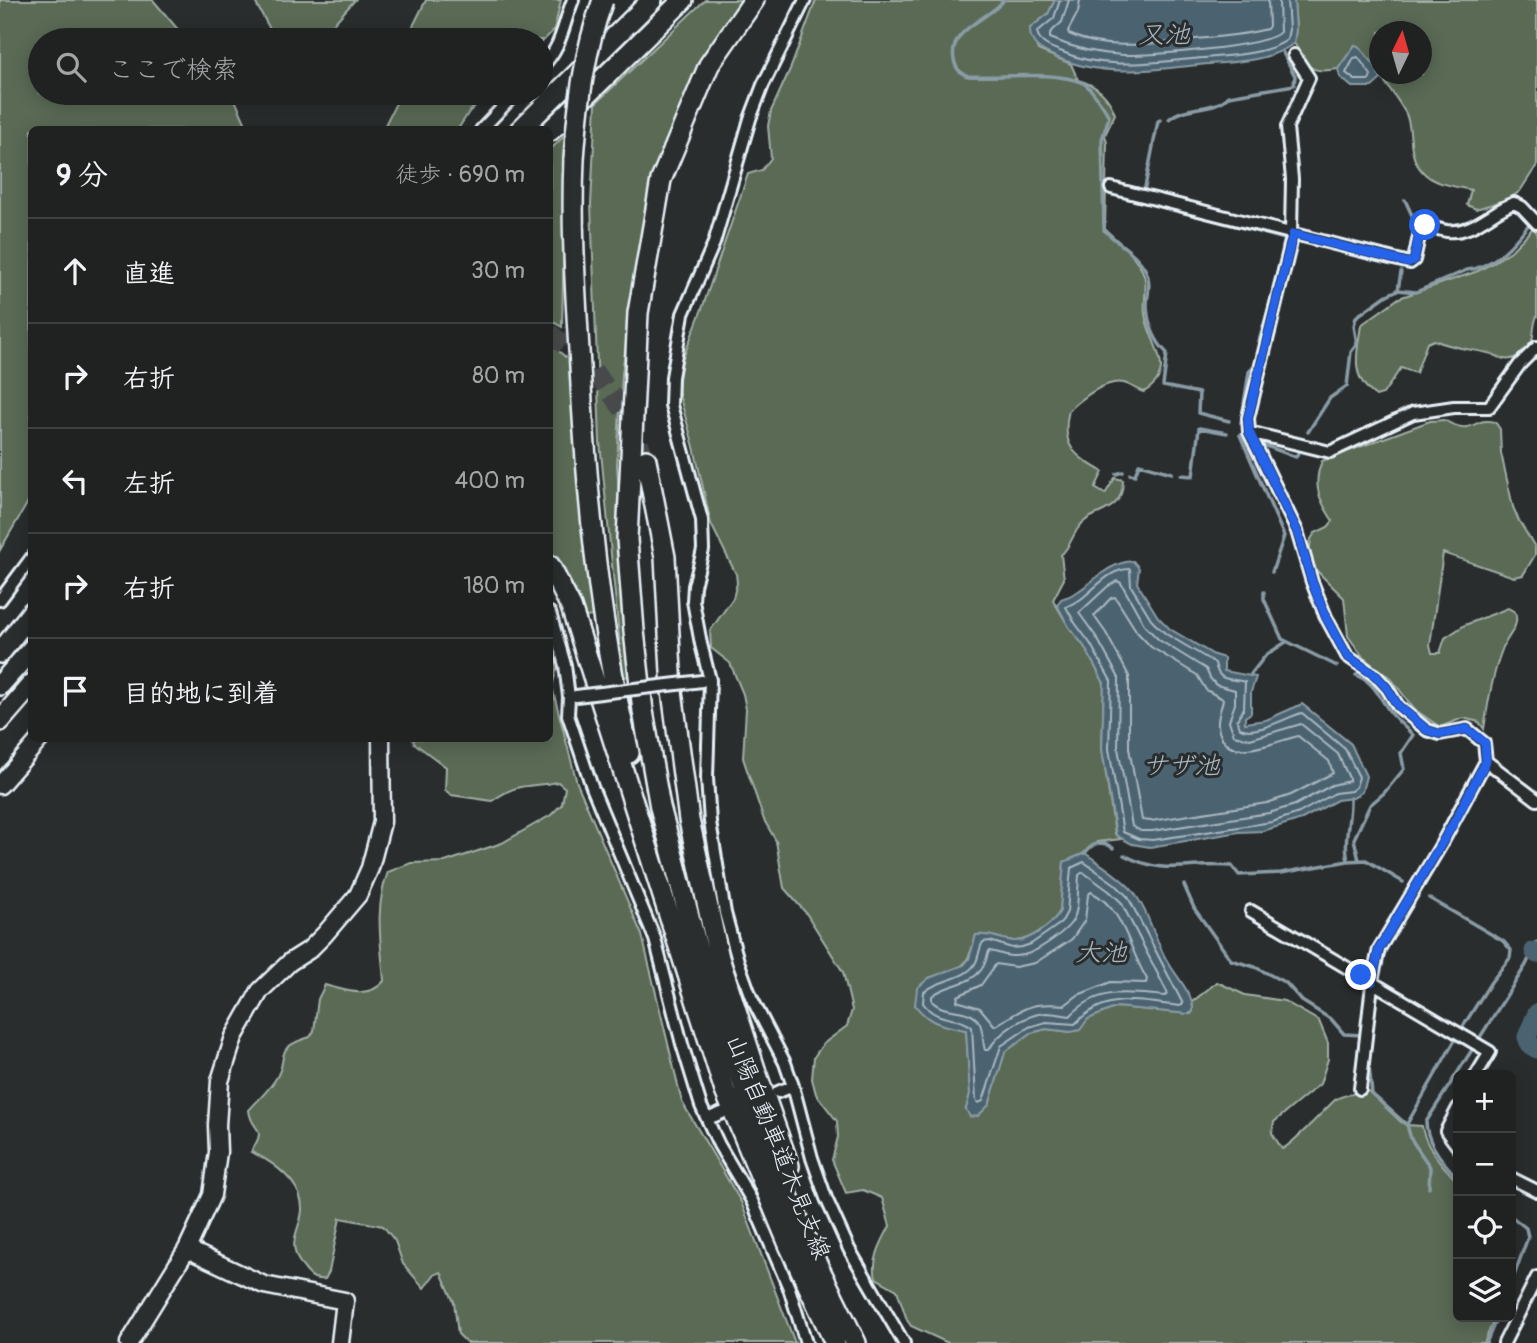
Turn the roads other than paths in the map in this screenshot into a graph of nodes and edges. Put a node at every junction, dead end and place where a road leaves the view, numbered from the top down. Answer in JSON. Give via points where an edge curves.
{"nodes":[{"id":1,"x":573,"y":0,"type":"edge"},
{"id":2,"x":604,"y":0,"type":"edge"},
{"id":3,"x":652,"y":0,"type":"edge"},
{"id":4,"x":683,"y":0,"type":"edge"},
{"id":5,"x":754,"y":0,"type":"edge"},
{"id":6,"x":805,"y":0,"type":"edge"},
{"id":7,"x":553,"y":52,"type":"edge"},
{"id":8,"x":1294,"y":55,"type":"dead end"},
{"id":9,"x":553,"y":98,"type":"edge"},
{"id":10,"x":505,"y":105,"type":"edge"},
{"id":11,"x":545,"y":105,"type":"edge"},
{"id":12,"x":485,"y":126,"type":"edge"},
{"id":13,"x":524,"y":126,"type":"edge"},
{"id":14,"x":553,"y":128,"type":"edge"},
{"id":15,"x":1111,"y":188,"type":"dead end"},
{"id":16,"x":1537,"y":223,"type":"edge"},
{"id":17,"x":1292,"y":234,"type":"junction"},
{"id":18,"x":1537,"y":347,"type":"edge"},
{"id":19,"x":1249,"y":432,"type":"junction"},
{"id":20,"x":646,"y":460,"type":"tunnel mouth"},
{"id":21,"x":28,"y":562,"type":"edge"},
{"id":22,"x":553,"y":572,"type":"edge"},
{"id":23,"x":0,"y":600,"type":"edge"},
{"id":24,"x":28,"y":617,"type":"edge"},
{"id":25,"x":553,"y":623,"type":"edge"},
{"id":26,"x":0,"y":653,"type":"edge"},
{"id":27,"x":28,"y":654,"type":"edge"},
{"id":28,"x":706,"y":680,"type":"junction"},
{"id":29,"x":0,"y":685,"type":"edge"},
{"id":30,"x":28,"y":689,"type":"edge"},
{"id":31,"x":573,"y":697,"type":"junction"},
{"id":32,"x":0,"y":721,"type":"edge"},
{"id":33,"x":38,"y":742,"type":"edge"},
{"id":34,"x":381,"y":742,"type":"edge"},
{"id":35,"x":1486,"y":761,"type":"junction"},
{"id":36,"x":0,"y":785,"type":"edge"},
{"id":37,"x":1537,"y":800,"type":"edge"},
{"id":38,"x":1251,"y":911,"type":"dead end"},
{"id":39,"x":684,"y":965,"type":"junction"},
{"id":40,"x":1372,"y":982,"type":"junction"},
{"id":41,"x":1479,"y":1070,"type":"edge"},
{"id":42,"x":793,"y":1086,"type":"junction"},
{"id":43,"x":1360,"y":1088,"type":"dead end"},
{"id":44,"x":778,"y":1092,"type":"dead end"},
{"id":45,"x":722,"y":1113,"type":"dead end"},
{"id":46,"x":1453,"y":1118,"type":"edge"},
{"id":47,"x":707,"y":1119,"type":"junction"},
{"id":48,"x":1453,"y":1140,"type":"edge"},
{"id":49,"x":1516,"y":1180,"type":"edge"},
{"id":50,"x":1537,"y":1191,"type":"edge"},
{"id":51,"x":187,"y":1249,"type":"junction"},
{"id":52,"x":1537,"y":1277,"type":"edge"},
{"id":53,"x":846,"y":1338,"type":"edge"},
{"id":54,"x":129,"y":1343,"type":"edge"},
{"id":55,"x":340,"y":1343,"type":"edge"},
{"id":56,"x":806,"y":1343,"type":"edge"},
{"id":57,"x":904,"y":1343,"type":"edge"},
{"id":58,"x":1504,"y":1343,"type":"edge"}],
"edges":[{"from":1,"to":7,"type":"street"},
{"from":2,"to":39,"type":"highway","bridge":true,"via":[[585,63],[574,159],[574,256],[592,537],[619,710]]},
{"from":3,"to":9,"type":"highway"},
{"from":4,"to":14,"type":"highway"},
{"from":5,"to":53,"type":"highway","via":[[709,65],[661,180],[638,313],[627,539],[643,711],[677,878],[744,1087]]},
{"from":6,"to":28,"type":"street","via":[[750,119],[714,243],[683,314],[672,377],[671,405],[702,520],[703,550],[693,601]]},
{"from":8,"to":17,"type":"street","via":[[1309,78],[1287,127]]},
{"from":10,"to":12,"type":"street"},
{"from":11,"to":13,"type":"highway"},
{"from":15,"to":17,"type":"street"},
{"from":16,"to":17,"type":"street","via":[[1514,203],[1460,231],[1424,226],[1415,258],[1409,263]]},
{"from":17,"to":19,"type":"street","via":[[1248,418]]},
{"from":18,"to":19,"type":"street","via":[[1489,407],[1413,414],[1330,452]]},
{"from":19,"to":35,"type":"street","via":[[1297,531],[1312,582],[1347,656],[1376,676],[1398,706],[1427,730],[1440,734],[1467,729],[1485,743]]},
{"from":20,"to":53,"type":"highway","via":[[665,557],[672,691],[689,820],[719,958],[790,1167],[827,1258]]},
{"from":21,"to":23,"type":"street"},
{"from":22,"to":39,"type":"highway","via":[[571,607]]},
{"from":24,"to":26,"type":"highway"},
{"from":25,"to":31,"type":"street"},
{"from":27,"to":29,"type":"highway"},
{"from":28,"to":31,"type":"street","bridge":true},
{"from":28,"to":42,"type":"street","via":[[710,822],[723,901],[747,985]]},
{"from":30,"to":32,"type":"highway"},
{"from":31,"to":47,"type":"street","via":[[569,715],[592,787],[655,939]]},
{"from":33,"to":36,"type":"street"},
{"from":34,"to":51,"type":"street","via":[[382,822],[370,868],[358,895],[324,935],[260,991],[234,1037],[220,1081],[212,1195]]},
{"from":35,"to":37,"type":"street"},
{"from":35,"to":40,"type":"street","via":[[1379,949]]},
{"from":38,"to":40,"type":"street"},
{"from":39,"to":53,"type":"highway","name":"山陽自動車道木見支線","via":[[726,1091],[790,1247]]},
{"from":40,"to":41,"type":"street","via":[[1489,1052]]},
{"from":40,"to":43,"type":"street"},
{"from":42,"to":44,"type":"street"},
{"from":42,"to":57,"type":"street","via":[[826,1198],[849,1249]]},
{"from":45,"to":47,"type":"street"},
{"from":46,"to":48,"type":"street","via":[[1446,1131]]},
{"from":47,"to":56,"type":"street","via":[[752,1201],[789,1288]]},
{"from":49,"to":50,"type":"street"},
{"from":51,"to":54,"type":"street"},
{"from":51,"to":55,"type":"street","via":[[264,1285],[345,1301]]},
{"from":52,"to":58,"type":"street"}]}
